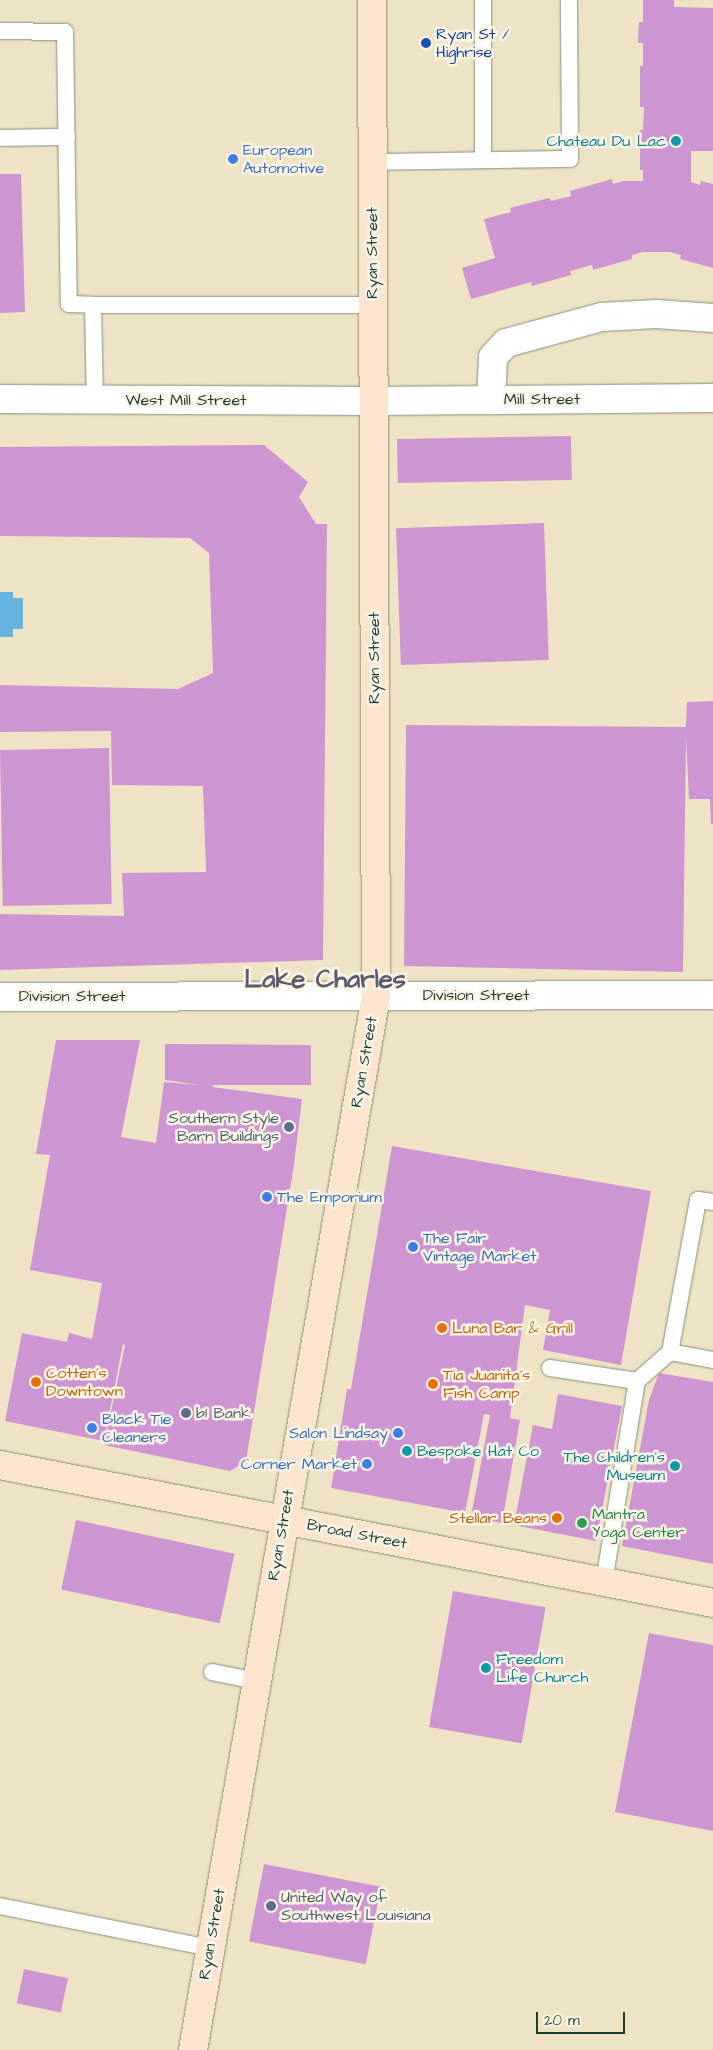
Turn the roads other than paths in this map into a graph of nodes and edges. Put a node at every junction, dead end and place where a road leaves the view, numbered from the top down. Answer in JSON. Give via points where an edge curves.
{"nodes":[{"id":1,"x":372,"y":0,"type":"edge"},
{"id":2,"x":483,"y":0,"type":"edge"},
{"id":3,"x":569,"y":0,"type":"edge"},
{"id":4,"x":0,"y":31,"type":"edge"},
{"id":5,"x":67,"y":137,"type":"junction"},
{"id":6,"x":0,"y":138,"type":"edge"},
{"id":7,"x":483,"y":160,"type":"junction"},
{"id":8,"x":372,"y":162,"type":"junction"},
{"id":9,"x":93,"y":305,"type":"junction"},
{"id":10,"x":372,"y":305,"type":"junction"},
{"id":11,"x":713,"y":318,"type":"edge"},
{"id":12,"x":713,"y":398,"type":"edge"},
{"id":13,"x":0,"y":399,"type":"edge"},
{"id":14,"x":95,"y":400,"type":"junction"},
{"id":15,"x":372,"y":400,"type":"junction"},
{"id":16,"x":491,"y":400,"type":"junction"},
{"id":17,"x":713,"y":995,"type":"edge"},
{"id":18,"x":376,"y":996,"type":"junction"},
{"id":19,"x":0,"y":997,"type":"edge"},
{"id":20,"x":713,"y":1202,"type":"edge"},
{"id":21,"x":670,"y":1352,"type":"junction"},
{"id":22,"x":713,"y":1360,"type":"edge"},
{"id":23,"x":550,"y":1368,"type":"dead end"},
{"id":24,"x":636,"y":1381,"type":"junction"},
{"id":25,"x":0,"y":1465,"type":"edge"},
{"id":26,"x":283,"y":1520,"type":"junction"},
{"id":27,"x":604,"y":1582,"type":"junction"},
{"id":28,"x":713,"y":1603,"type":"edge"},
{"id":29,"x":212,"y":1672,"type":"dead end"},
{"id":30,"x":256,"y":1681,"type":"junction"},
{"id":31,"x":0,"y":1906,"type":"edge"},
{"id":32,"x":210,"y":1948,"type":"junction"},
{"id":33,"x":192,"y":2050,"type":"edge"}],
"edges":[{"from":1,"to":8,"type":"main road","name":"Ryan Street"},
{"from":2,"to":7,"type":"lane"},
{"from":3,"to":7,"type":"lane","via":[[570,158]]},
{"from":4,"to":5,"type":"lane","via":[[65,32]]},
{"from":5,"to":6,"type":"lane"},
{"from":5,"to":9,"type":"lane","via":[[69,304]]},
{"from":7,"to":8,"type":"lane"},
{"from":8,"to":10,"type":"main road","name":"Ryan Street"},
{"from":9,"to":10,"type":"lane"},
{"from":9,"to":14,"type":"lane"},
{"from":10,"to":15,"type":"main road","name":"Ryan Street"},
{"from":11,"to":16,"type":"street","via":[[656,314],[602,317],[506,343],[493,357]]},
{"from":12,"to":16,"type":"street","name":"Mill Street"},
{"from":13,"to":14,"type":"street","name":"West Mill Street"},
{"from":14,"to":15,"type":"street","name":"West Mill Street"},
{"from":15,"to":16,"type":"street","name":"Mill Street"},
{"from":15,"to":18,"type":"main road","name":"Ryan Street"},
{"from":17,"to":18,"type":"street","name":"Division Street"},
{"from":18,"to":19,"type":"street","name":"Division Street"},
{"from":18,"to":26,"type":"main road","name":"Ryan Street"},
{"from":20,"to":21,"type":"lane","via":[[698,1200]]},
{"from":21,"to":22,"type":"lane"},
{"from":21,"to":24,"type":"lane"},
{"from":23,"to":24,"type":"lane"},
{"from":24,"to":27,"type":"lane"},
{"from":25,"to":26,"type":"main road","name":"Broad Street"},
{"from":26,"to":27,"type":"main road","name":"Broad Street"},
{"from":26,"to":30,"type":"main road","name":"Ryan Street"},
{"from":27,"to":28,"type":"main road","name":"Broad Street"},
{"from":29,"to":30,"type":"lane"},
{"from":30,"to":32,"type":"main road","name":"Ryan Street"},
{"from":31,"to":32,"type":"lane"},
{"from":32,"to":33,"type":"main road","name":"Ryan Street"}]}
